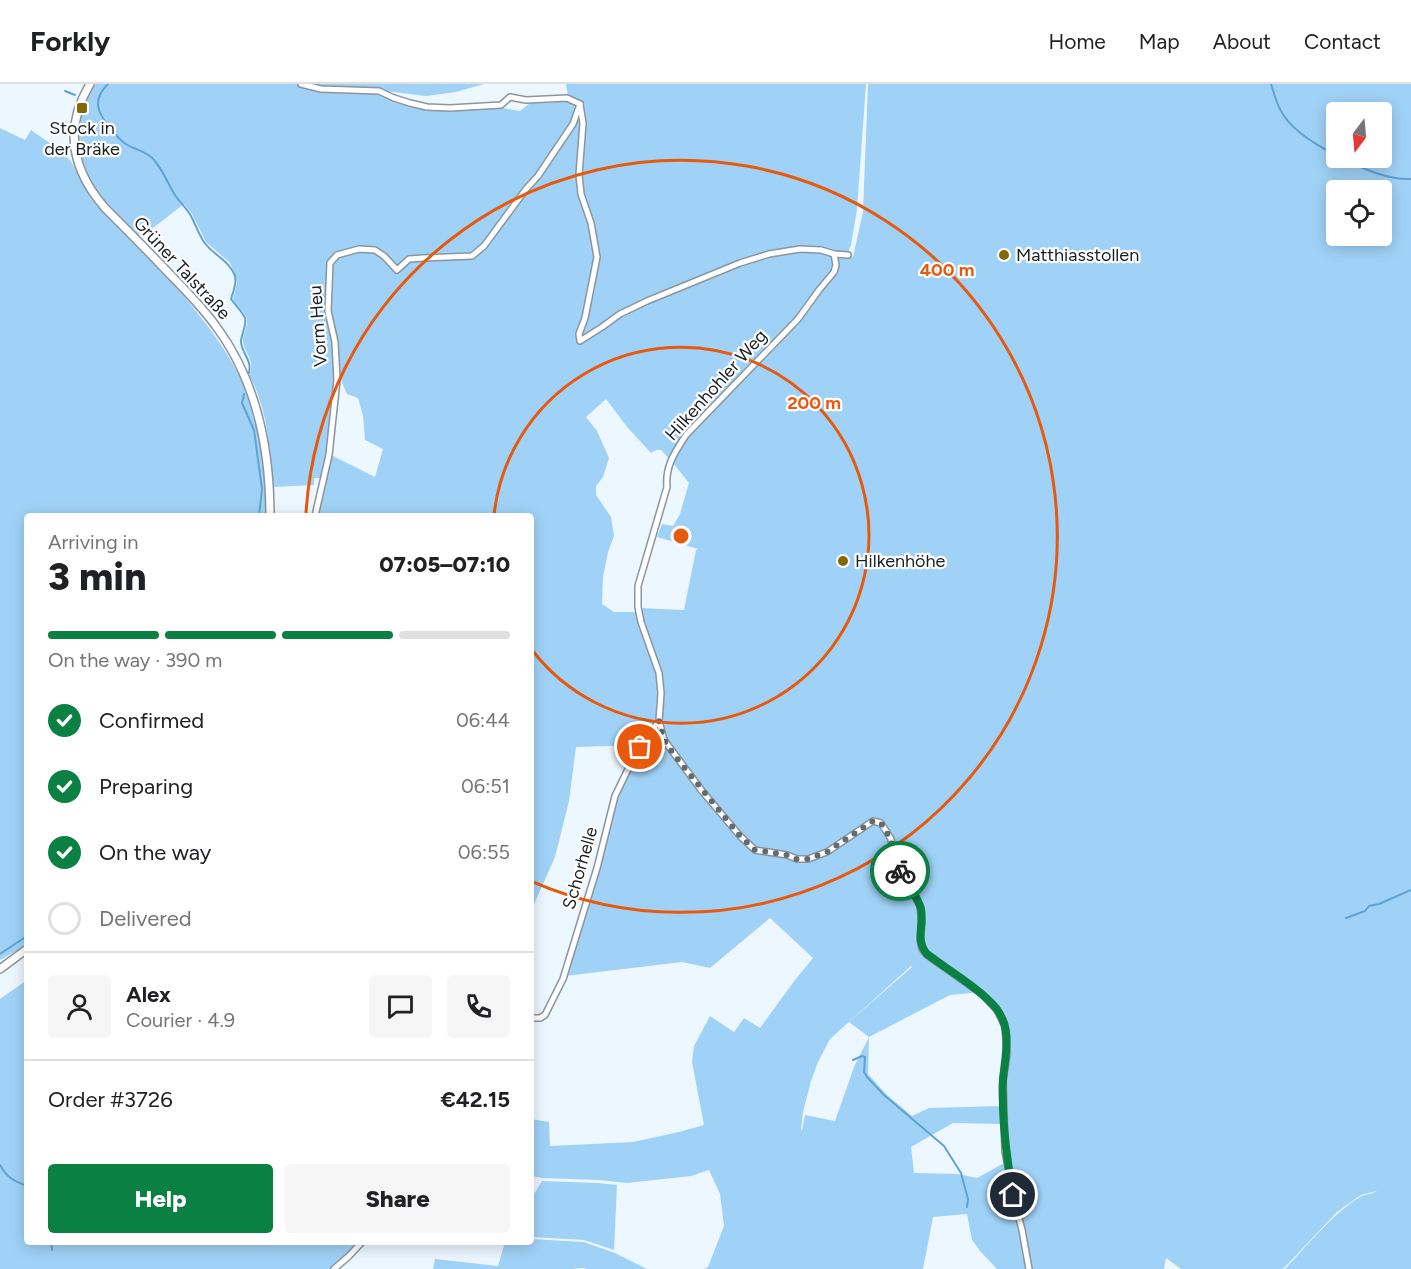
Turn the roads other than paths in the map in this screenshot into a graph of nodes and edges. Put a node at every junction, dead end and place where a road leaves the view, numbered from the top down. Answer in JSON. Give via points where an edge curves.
{"nodes":[{"id":1,"x":90,"y":84,"type":"edge"},
{"id":2,"x":301,"y":84,"type":"edge"},
{"id":3,"x":580,"y":104,"type":"junction"},
{"id":4,"x":834,"y":254,"type":"junction"},
{"id":5,"x":848,"y":255,"type":"dead end"},
{"id":6,"x":270,"y":513,"type":"edge"},
{"id":7,"x":316,"y":513,"type":"edge"},
{"id":8,"x":659,"y":721,"type":"junction"},
{"id":9,"x":24,"y":951,"type":"edge"},
{"id":10,"x":0,"y":969,"type":"edge"},
{"id":11,"x":534,"y":1018,"type":"edge"},
{"id":12,"x":359,"y":1245,"type":"edge"},
{"id":13,"x":334,"y":1269,"type":"edge"},
{"id":14,"x":1029,"y":1269,"type":"edge"}],
"edges":[{"from":1,"to":6,"type":"main road","name":"Grüner Talstraße","via":[[79,106],[74,130],[81,174],[105,208],[206,312],[234,354],[264,436]]},
{"from":2,"to":3,"type":"street","via":[[321,89],[379,91],[427,107],[501,105],[510,97],[567,98]]},
{"from":3,"to":4,"type":"street","via":[[581,194],[597,257],[580,341],[620,314],[740,263],[800,249]]},
{"from":3,"to":7,"type":"street","name":"Vorm Heu","via":[[573,124],[538,176],[472,256],[409,260],[397,270],[375,250],[359,249],[337,255],[330,263],[328,311],[337,380],[329,454]]},
{"from":4,"to":5,"type":"street"},
{"from":4,"to":8,"type":"street","name":"Hilkenhohler Weg","via":[[834,272],[798,319],[686,435],[674,453],[638,586],[641,622],[659,673]]},
{"from":8,"to":11,"type":"street","name":"Schorhelle","via":[[640,747],[615,796],[563,979],[545,1015]]},
{"from":8,"to":14,"type":"street","name":"Hilkenhohler Weg","via":[[664,740],[675,756],[755,850],[808,859],[827,852],[873,821],[881,823],[891,840],[894,861],[920,906],[922,949],[982,994],[1005,1026],[1005,1151]]},
{"from":9,"to":10,"type":"main road"},
{"from":12,"to":13,"type":"street"}]}
